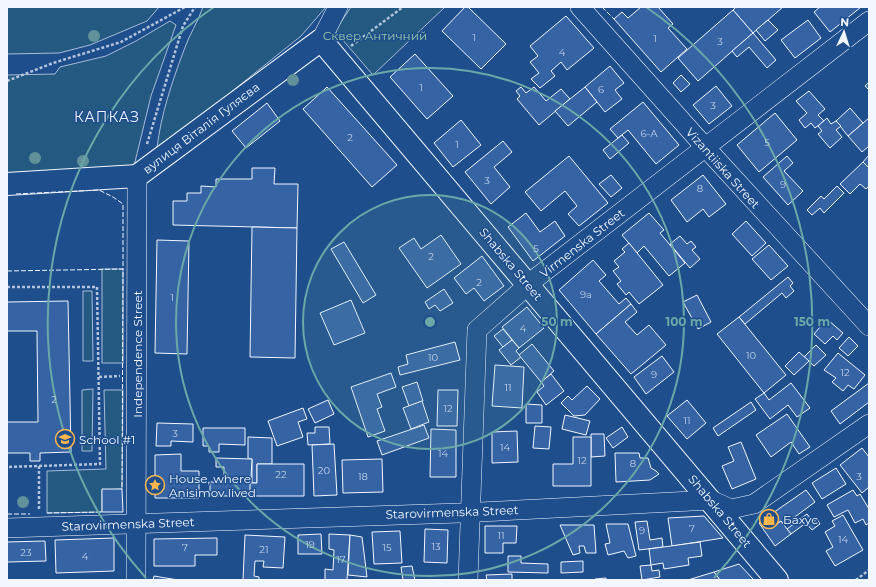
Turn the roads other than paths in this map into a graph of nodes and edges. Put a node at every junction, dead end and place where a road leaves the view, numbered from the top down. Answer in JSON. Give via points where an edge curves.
{"nodes":[{"id":1,"x":338,"y":7,"type":"edge"},
{"id":2,"x":580,"y":7,"type":"edge"},
{"id":3,"x":869,"y":21,"type":"edge"},
{"id":4,"x":321,"y":40,"type":"junction"},
{"id":5,"x":705,"y":147,"type":"junction"},
{"id":6,"x":137,"y":176,"type":"junction"},
{"id":7,"x":7,"y":184,"type":"edge"},
{"id":8,"x":528,"y":285,"type":"junction"},
{"id":9,"x":869,"y":326,"type":"edge"},
{"id":10,"x":869,"y":424,"type":"edge"},
{"id":11,"x":711,"y":500,"type":"junction"},
{"id":12,"x":469,"y":512,"type":"junction"},
{"id":13,"x":136,"y":524,"type":"junction"},
{"id":14,"x":7,"y":528,"type":"edge"},
{"id":15,"x":136,"y":580,"type":"edge"},
{"id":16,"x":468,"y":580,"type":"edge"},
{"id":17,"x":777,"y":580,"type":"edge"}],
"edges":[{"from":1,"to":4,"type":"street","name":"вулиця Віталія Гуляєва"},
{"from":2,"to":5,"type":"street","name":"Vizantiiska Street"},
{"from":3,"to":5,"type":"street","name":"Virmenska Street"},
{"from":4,"to":6,"type":"main road","name":"вулиця Віталія Гуляєва"},
{"from":4,"to":8,"type":"main road","name":"Shabska Street"},
{"from":5,"to":8,"type":"street","name":"Virmenska Street"},
{"from":5,"to":9,"type":"street","name":"Vizantiiska Street"},
{"from":6,"to":7,"type":"main road","name":"вулиця Віталія Гуляєва"},
{"from":6,"to":13,"type":"street","name":"Independence Street"},
{"from":8,"to":11,"type":"main road","name":"Shabska Street"},
{"from":8,"to":12,"type":"street","name":"Virmenska Street","via":[[477,330]]},
{"from":10,"to":11,"type":"street","name":"Starovirmenska Street","via":[[754,504],[731,509]]},
{"from":11,"to":12,"type":"street","name":"Starovirmenska Street"},
{"from":11,"to":17,"type":"main road","name":"Shabska Street"},
{"from":12,"to":13,"type":"street","name":"Starovirmenska Street"},
{"from":12,"to":16,"type":"street","name":"Virmenska Street"},
{"from":13,"to":14,"type":"street","name":"Starovirmenska Street"},
{"from":13,"to":15,"type":"street","name":"Independence Street"}]}
